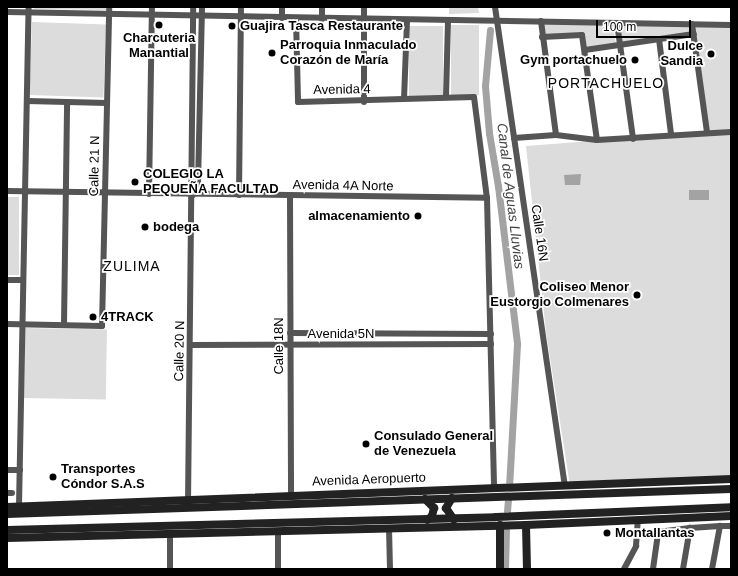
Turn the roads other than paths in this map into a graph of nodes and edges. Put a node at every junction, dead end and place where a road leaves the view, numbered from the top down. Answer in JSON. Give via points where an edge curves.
{"nodes":[{"id":1,"x":109,"y":7,"type":"edge"},
{"id":2,"x":152,"y":7,"type":"edge"},
{"id":3,"x":193,"y":7,"type":"edge"},
{"id":4,"x":202,"y":7,"type":"edge"},
{"id":5,"x":241,"y":7,"type":"edge"},
{"id":6,"x":282,"y":7,"type":"edge"},
{"id":7,"x":322,"y":7,"type":"edge"},
{"id":8,"x":364,"y":7,"type":"edge"},
{"id":9,"x":495,"y":7,"type":"edge"},
{"id":10,"x":28,"y":10,"type":"edge"},
{"id":11,"x":7,"y":12,"type":"edge"},
{"id":12,"x":109,"y":15,"type":"junction"},
{"id":13,"x":152,"y":16,"type":"junction"},
{"id":14,"x":193,"y":16,"type":"junction"},
{"id":15,"x":202,"y":17,"type":"junction"},
{"id":16,"x":241,"y":17,"type":"junction"},
{"id":17,"x":282,"y":18,"type":"junction"},
{"id":18,"x":296,"y":18,"type":"junction"},
{"id":19,"x":322,"y":19,"type":"junction"},
{"id":20,"x":364,"y":19,"type":"junction"},
{"id":21,"x":407,"y":20,"type":"junction"},
{"id":22,"x":448,"y":20,"type":"junction"},
{"id":23,"x":496,"y":20,"type":"junction"},
{"id":24,"x":541,"y":21,"type":"junction"},
{"id":25,"x":617,"y":23,"type":"junction"},
{"id":26,"x":692,"y":24,"type":"junction"},
{"id":27,"x":731,"y":24,"type":"edge"},
{"id":28,"x":694,"y":34,"type":"junction"},
{"id":29,"x":542,"y":37,"type":"junction"},
{"id":30,"x":659,"y":39,"type":"junction"},
{"id":31,"x":621,"y":45,"type":"junction"},
{"id":32,"x":584,"y":50,"type":"junction"},
{"id":33,"x":446,"y":97,"type":"junction"},
{"id":34,"x":404,"y":99,"type":"junction"},
{"id":35,"x":27,"y":101,"type":"junction"},
{"id":36,"x":67,"y":102,"type":"junction"},
{"id":37,"x":364,"y":102,"type":"junction"},
{"id":38,"x":107,"y":103,"type":"junction"},
{"id":39,"x":707,"y":132,"type":"junction"},
{"id":40,"x":731,"y":132,"type":"edge"},
{"id":41,"x":556,"y":134,"type":"junction"},
{"id":42,"x":671,"y":134,"type":"junction"},
{"id":43,"x":514,"y":138,"type":"junction"},
{"id":44,"x":633,"y":139,"type":"junction"},
{"id":45,"x":597,"y":140,"type":"junction"},
{"id":46,"x":7,"y":191,"type":"edge"},
{"id":47,"x":25,"y":191,"type":"junction"},
{"id":48,"x":66,"y":192,"type":"junction"},
{"id":49,"x":105,"y":193,"type":"junction"},
{"id":50,"x":149,"y":194,"type":"junction"},
{"id":51,"x":193,"y":195,"type":"junction"},
{"id":52,"x":239,"y":195,"type":"junction"},
{"id":53,"x":290,"y":196,"type":"junction"},
{"id":54,"x":487,"y":198,"type":"junction"},
{"id":55,"x":7,"y":280,"type":"edge"},
{"id":56,"x":23,"y":280,"type":"junction"},
{"id":57,"x":7,"y":324,"type":"edge"},
{"id":58,"x":22,"y":324,"type":"junction"},
{"id":59,"x":64,"y":325,"type":"junction"},
{"id":60,"x":290,"y":333,"type":"junction"},
{"id":61,"x":490,"y":334,"type":"junction"},
{"id":62,"x":491,"y":344,"type":"junction"},
{"id":63,"x":290,"y":345,"type":"junction"},
{"id":64,"x":191,"y":346,"type":"junction"},
{"id":65,"x":7,"y":470,"type":"edge"},
{"id":66,"x":20,"y":470,"type":"junction"},
{"id":67,"x":731,"y":479,"type":"edge"},
{"id":68,"x":703,"y":480,"type":"junction"},
{"id":69,"x":565,"y":485,"type":"junction"},
{"id":70,"x":549,"y":486,"type":"junction"},
{"id":71,"x":494,"y":488,"type":"junction"},
{"id":72,"x":731,"y":489,"type":"edge"},
{"id":73,"x":694,"y":490,"type":"junction"},
{"id":74,"x":291,"y":495,"type":"junction"},
{"id":75,"x":557,"y":495,"type":"junction"},
{"id":76,"x":542,"y":496,"type":"junction"},
{"id":77,"x":452,"y":498,"type":"junction"},
{"id":78,"x":425,"y":499,"type":"junction"},
{"id":79,"x":188,"y":503,"type":"junction"},
{"id":80,"x":122,"y":505,"type":"junction"},
{"id":81,"x":19,"y":506,"type":"junction"},
{"id":82,"x":7,"y":507,"type":"edge"},
{"id":83,"x":731,"y":507,"type":"edge"},
{"id":84,"x":7,"y":514,"type":"edge"},
{"id":85,"x":731,"y":516,"type":"edge"},
{"id":86,"x":428,"y":518,"type":"junction"},
{"id":87,"x":451,"y":518,"type":"junction"},
{"id":88,"x":638,"y":520,"type":"junction"},
{"id":89,"x":198,"y":524,"type":"junction"},
{"id":90,"x":500,"y":525,"type":"junction"},
{"id":91,"x":526,"y":525,"type":"junction"},
{"id":92,"x":127,"y":526,"type":"junction"},
{"id":93,"x":460,"y":526,"type":"junction"},
{"id":94,"x":720,"y":526,"type":"junction"},
{"id":95,"x":731,"y":526,"type":"edge"},
{"id":96,"x":416,"y":527,"type":"junction"},
{"id":97,"x":389,"y":528,"type":"junction"},
{"id":98,"x":690,"y":528,"type":"junction"},
{"id":99,"x":7,"y":530,"type":"edge"},
{"id":100,"x":278,"y":532,"type":"junction"},
{"id":101,"x":170,"y":534,"type":"junction"},
{"id":102,"x":198,"y":534,"type":"junction"},
{"id":103,"x":115,"y":535,"type":"junction"},
{"id":104,"x":7,"y":538,"type":"edge"},
{"id":105,"x":170,"y":569,"type":"edge"},
{"id":106,"x":278,"y":569,"type":"edge"},
{"id":107,"x":390,"y":569,"type":"edge"},
{"id":108,"x":500,"y":569,"type":"edge"},
{"id":109,"x":527,"y":569,"type":"edge"},
{"id":110,"x":624,"y":569,"type":"edge"},
{"id":111,"x":653,"y":569,"type":"edge"},
{"id":112,"x":683,"y":569,"type":"edge"},
{"id":113,"x":712,"y":569,"type":"edge"}],
"edges":[{"from":1,"to":12,"type":"street","name":"Calle 21 N"},
{"from":2,"to":13,"type":"street"},
{"from":3,"to":14,"type":"street","name":"Calle 20 N"},
{"from":4,"to":15,"type":"street","name":"Calle 20 N"},
{"from":5,"to":16,"type":"street"},
{"from":6,"to":17,"type":"street"},
{"from":7,"to":19,"type":"street"},
{"from":8,"to":20,"type":"street"},
{"from":9,"to":23,"type":"street","name":"Calle 16N"},
{"from":10,"to":11,"type":"street"},
{"from":10,"to":12,"type":"street"},
{"from":10,"to":35,"type":"street"},
{"from":12,"to":13,"type":"street"},
{"from":12,"to":38,"type":"street","name":"Calle 21 N"},
{"from":13,"to":14,"type":"street"},
{"from":13,"to":50,"type":"street"},
{"from":14,"to":15,"type":"street"},
{"from":14,"to":51,"type":"street","name":"Calle 20 N","via":[[190,184]]},
{"from":15,"to":16,"type":"street"},
{"from":15,"to":51,"type":"street","name":"Calle 20 N","via":[[198,184]]},
{"from":16,"to":17,"type":"street"},
{"from":16,"to":52,"type":"street"},
{"from":17,"to":18,"type":"street"},
{"from":18,"to":19,"type":"street"},
{"from":18,"to":37,"type":"street","name":"Avenida 4","via":[[298,102]]},
{"from":19,"to":20,"type":"street"},
{"from":20,"to":21,"type":"street"},
{"from":20,"to":37,"type":"street"},
{"from":21,"to":22,"type":"street"},
{"from":21,"to":34,"type":"street"},
{"from":22,"to":23,"type":"street"},
{"from":22,"to":33,"type":"street"},
{"from":23,"to":24,"type":"street"},
{"from":23,"to":43,"type":"street","name":"Calle 16N"},
{"from":24,"to":25,"type":"street"},
{"from":24,"to":29,"type":"street"},
{"from":25,"to":26,"type":"street"},
{"from":25,"to":31,"type":"street"},
{"from":26,"to":27,"type":"street"},
{"from":26,"to":28,"type":"street"},
{"from":28,"to":30,"type":"street"},
{"from":28,"to":39,"type":"street"},
{"from":29,"to":32,"type":"street","via":[[582,35]]},
{"from":29,"to":41,"type":"street"},
{"from":30,"to":31,"type":"street"},
{"from":30,"to":42,"type":"street"},
{"from":31,"to":32,"type":"street"},
{"from":31,"to":44,"type":"street"},
{"from":32,"to":45,"type":"street"},
{"from":33,"to":34,"type":"street","name":"Avenida 4"},
{"from":33,"to":54,"type":"street","name":"Avenida 4","via":[[471,96],[475,101]]},
{"from":34,"to":37,"type":"street","name":"Avenida 4"},
{"from":35,"to":36,"type":"street"},
{"from":35,"to":47,"type":"street"},
{"from":36,"to":38,"type":"street"},
{"from":36,"to":48,"type":"street"},
{"from":38,"to":49,"type":"street","name":"Calle 21 N"},
{"from":39,"to":40,"type":"street"},
{"from":39,"to":42,"type":"street"},
{"from":41,"to":43,"type":"street"},
{"from":41,"to":45,"type":"street"},
{"from":42,"to":44,"type":"street"},
{"from":43,"to":69,"type":"street","name":"Calle 16N"},
{"from":44,"to":45,"type":"street"},
{"from":46,"to":47,"type":"street","name":"Avenida 4A Norte"},
{"from":47,"to":48,"type":"street","name":"Avenida 4A Norte"},
{"from":47,"to":56,"type":"street"},
{"from":48,"to":49,"type":"street","name":"Avenida 4A Norte"},
{"from":48,"to":59,"type":"street"},
{"from":49,"to":50,"type":"street","name":"Avenida 4A Norte"},
{"from":49,"to":59,"type":"street","name":"Calle 21 N","via":[[102,326]]},
{"from":50,"to":51,"type":"street","name":"Avenida 4A Norte"},
{"from":51,"to":52,"type":"street","name":"Avenida 4A Norte"},
{"from":51,"to":64,"type":"street","name":"Calle 20 N"},
{"from":52,"to":53,"type":"street","name":"Avenida 4A Norte"},
{"from":53,"to":54,"type":"street","name":"Avenida 4A Norte"},
{"from":53,"to":60,"type":"street","name":"Calle 18N"},
{"from":54,"to":61,"type":"street"},
{"from":55,"to":56,"type":"street"},
{"from":56,"to":58,"type":"street"},
{"from":57,"to":58,"type":"street"},
{"from":58,"to":59,"type":"street"},
{"from":58,"to":66,"type":"street"},
{"from":60,"to":61,"type":"street","name":"Avenida 5N"},
{"from":60,"to":63,"type":"street","name":"Calle 18N"},
{"from":61,"to":62,"type":"street"},
{"from":62,"to":63,"type":"street","name":"Avenida 5N"},
{"from":62,"to":71,"type":"street"},
{"from":63,"to":64,"type":"street","name":"Avenida 5N"},
{"from":63,"to":74,"type":"street","name":"Calle 18N"},
{"from":64,"to":79,"type":"street","name":"Calle 20 N"},
{"from":65,"to":66,"type":"street"},
{"from":66,"to":81,"type":"street"},
{"from":67,"to":68,"type":"main road","name":"Avenida Aeropuerto"},
{"from":68,"to":69,"type":"main road","name":"Avenida Aeropuerto"},
{"from":68,"to":73,"type":"main road"},
{"from":69,"to":70,"type":"main road","name":"Avenida Aeropuerto"},
{"from":70,"to":71,"type":"main road","name":"Avenida Aeropuerto"},
{"from":70,"to":75,"type":"main road"},
{"from":70,"to":76,"type":"main road"},
{"from":71,"to":74,"type":"main road","name":"Avenida Aeropuerto"},
{"from":72,"to":73,"type":"main road","name":"Avenida Aeropuerto"},
{"from":73,"to":75,"type":"main road","name":"Avenida Aeropuerto"},
{"from":74,"to":79,"type":"main road","name":"Avenida Aeropuerto"},
{"from":75,"to":76,"type":"main road","name":"Avenida Aeropuerto"},
{"from":76,"to":77,"type":"main road","name":"Avenida Aeropuerto"},
{"from":77,"to":78,"type":"main road","name":"Avenida Aeropuerto"},
{"from":77,"to":87,"type":"main road","via":[[446,508]]},
{"from":78,"to":79,"type":"main road","name":"Avenida Aeropuerto"},
{"from":78,"to":86,"type":"main road","via":[[434,508]]},
{"from":79,"to":80,"type":"main road","name":"Avenida Aeropuerto"},
{"from":80,"to":81,"type":"main road","name":"Avenida Aeropuerto"},
{"from":80,"to":84,"type":"main road","name":"Avenida Aeropuerto"},
{"from":81,"to":82,"type":"main road","name":"Avenida Aeropuerto"},
{"from":83,"to":87,"type":"main road"},
{"from":85,"to":88,"type":"main road"},
{"from":86,"to":87,"type":"main road"},
{"from":86,"to":89,"type":"main road"},
{"from":86,"to":96,"type":"main road"},
{"from":87,"to":93,"type":"main road"},
{"from":88,"to":91,"type":"main road"},
{"from":88,"to":110,"type":"street","via":[[636,546]]},
{"from":89,"to":92,"type":"main road"},
{"from":89,"to":102,"type":"main road"},
{"from":90,"to":91,"type":"main road"},
{"from":90,"to":93,"type":"main road"},
{"from":90,"to":108,"type":"main road"},
{"from":91,"to":109,"type":"main road"},
{"from":92,"to":99,"type":"main road"},
{"from":92,"to":103,"type":"main road"},
{"from":93,"to":96,"type":"main road"},
{"from":94,"to":95,"type":"street"},
{"from":94,"to":98,"type":"street"},
{"from":94,"to":113,"type":"street"},
{"from":96,"to":97,"type":"main road"},
{"from":97,"to":100,"type":"main road"},
{"from":97,"to":107,"type":"street"},
{"from":98,"to":111,"type":"street","via":[[658,532]]},
{"from":98,"to":112,"type":"street"},
{"from":100,"to":102,"type":"main road"},
{"from":100,"to":106,"type":"street"},
{"from":101,"to":102,"type":"main road"},
{"from":101,"to":103,"type":"main road"},
{"from":101,"to":105,"type":"street"},
{"from":103,"to":104,"type":"main road"}]}
